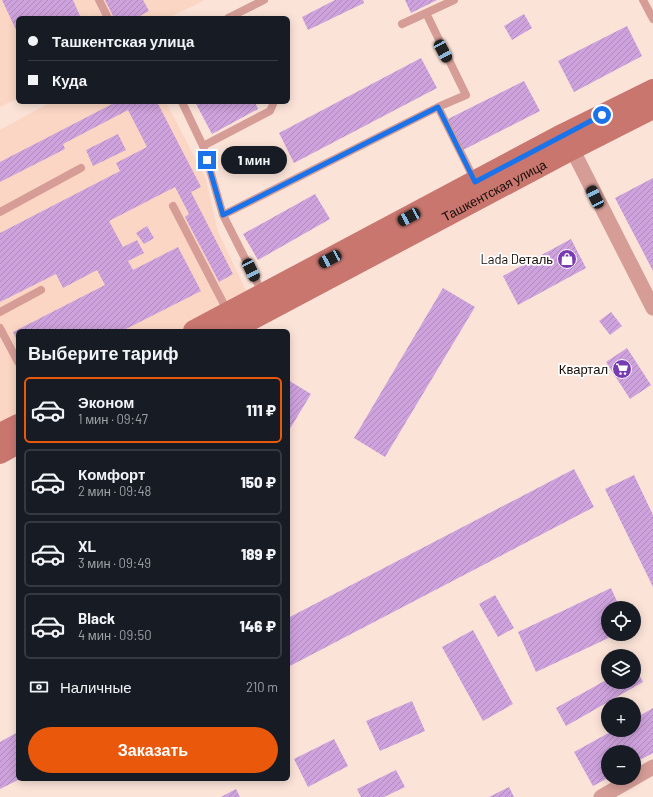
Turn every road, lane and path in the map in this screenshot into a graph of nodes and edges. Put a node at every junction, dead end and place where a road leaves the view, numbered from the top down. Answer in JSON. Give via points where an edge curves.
{"nodes":[{"id":1,"x":99,"y":0,"type":"edge"},
{"id":2,"x":264,"y":0,"type":"edge"},
{"id":3,"x":454,"y":0,"type":"edge"},
{"id":4,"x":643,"y":0,"type":"edge"},
{"id":5,"x":426,"y":13,"type":"junction"},
{"id":6,"x":107,"y":16,"type":"edge"},
{"id":7,"x":237,"y":16,"type":"edge"},
{"id":8,"x":653,"y":19,"type":"edge"},
{"id":9,"x":402,"y":24,"type":"dead end"},
{"id":10,"x":653,"y":90,"type":"edge"},
{"id":11,"x":183,"y":104,"type":"edge"},
{"id":12,"x":273,"y":104,"type":"edge"},
{"id":13,"x":438,"y":107,"type":"junction"},
{"id":14,"x":653,"y":108,"type":"edge"},
{"id":15,"x":568,"y":141,"type":"junction"},
{"id":16,"x":204,"y":146,"type":"junction"},
{"id":17,"x":80,"y":168,"type":"dead end"},
{"id":18,"x":475,"y":182,"type":"junction"},
{"id":19,"x":173,"y":206,"type":"dead end"},
{"id":20,"x":0,"y":212,"type":"edge"},
{"id":21,"x":223,"y":215,"type":"junction"},
{"id":22,"x":41,"y":290,"type":"dead end"},
{"id":23,"x":263,"y":294,"type":"junction"},
{"id":24,"x":653,"y":308,"type":"edge"},
{"id":25,"x":0,"y":312,"type":"edge"},
{"id":26,"x":229,"y":322,"type":"edge"},
{"id":27,"x":0,"y":328,"type":"edge"},
{"id":28,"x":202,"y":329,"type":"edge"},
{"id":29,"x":16,"y":358,"type":"edge"},
{"id":30,"x":16,"y":426,"type":"edge"},
{"id":31,"x":0,"y":434,"type":"edge"},
{"id":32,"x":16,"y":445,"type":"edge"},
{"id":33,"x":0,"y":453,"type":"edge"},
{"id":34,"x":653,"y":767,"type":"edge"},
{"id":35,"x":601,"y":797,"type":"edge"}],
"edges":[{"from":1,"to":6,"type":"lane"},
{"from":2,"to":7,"type":"lane"},
{"from":3,"to":5,"type":"lane"},
{"from":4,"to":8,"type":"lane"},
{"from":5,"to":9,"type":"lane"},
{"from":5,"to":13,"type":"lane","via":[[466,95]]},
{"from":10,"to":15,"type":"main road","name":"Ташкентская улица"},
{"from":11,"to":16,"type":"lane"},
{"from":12,"to":16,"type":"lane","via":[[270,111]]},
{"from":13,"to":18,"type":"lane"},
{"from":13,"to":21,"type":"lane"},
{"from":14,"to":15,"type":"main road","name":"Ташкентская улица"},
{"from":15,"to":18,"type":"main road","name":"Ташкентская улица"},
{"from":15,"to":24,"type":"street"},
{"from":15,"to":26,"type":"main road","name":"Ташкентская улица"},
{"from":16,"to":21,"type":"lane"},
{"from":17,"to":20,"type":"lane"},
{"from":18,"to":23,"type":"main road","name":"Ташкентская улица"},
{"from":19,"to":26,"type":"lane"},
{"from":21,"to":23,"type":"lane"},
{"from":22,"to":25,"type":"lane"},
{"from":23,"to":26,"type":"main road","name":"Ташкентская улица"},
{"from":26,"to":28,"type":"main road","name":"Ташкентская улица"},
{"from":27,"to":29,"type":"lane"},
{"from":30,"to":31,"type":"main road"},
{"from":32,"to":33,"type":"main road"},
{"from":34,"to":35,"type":"street"}]}
